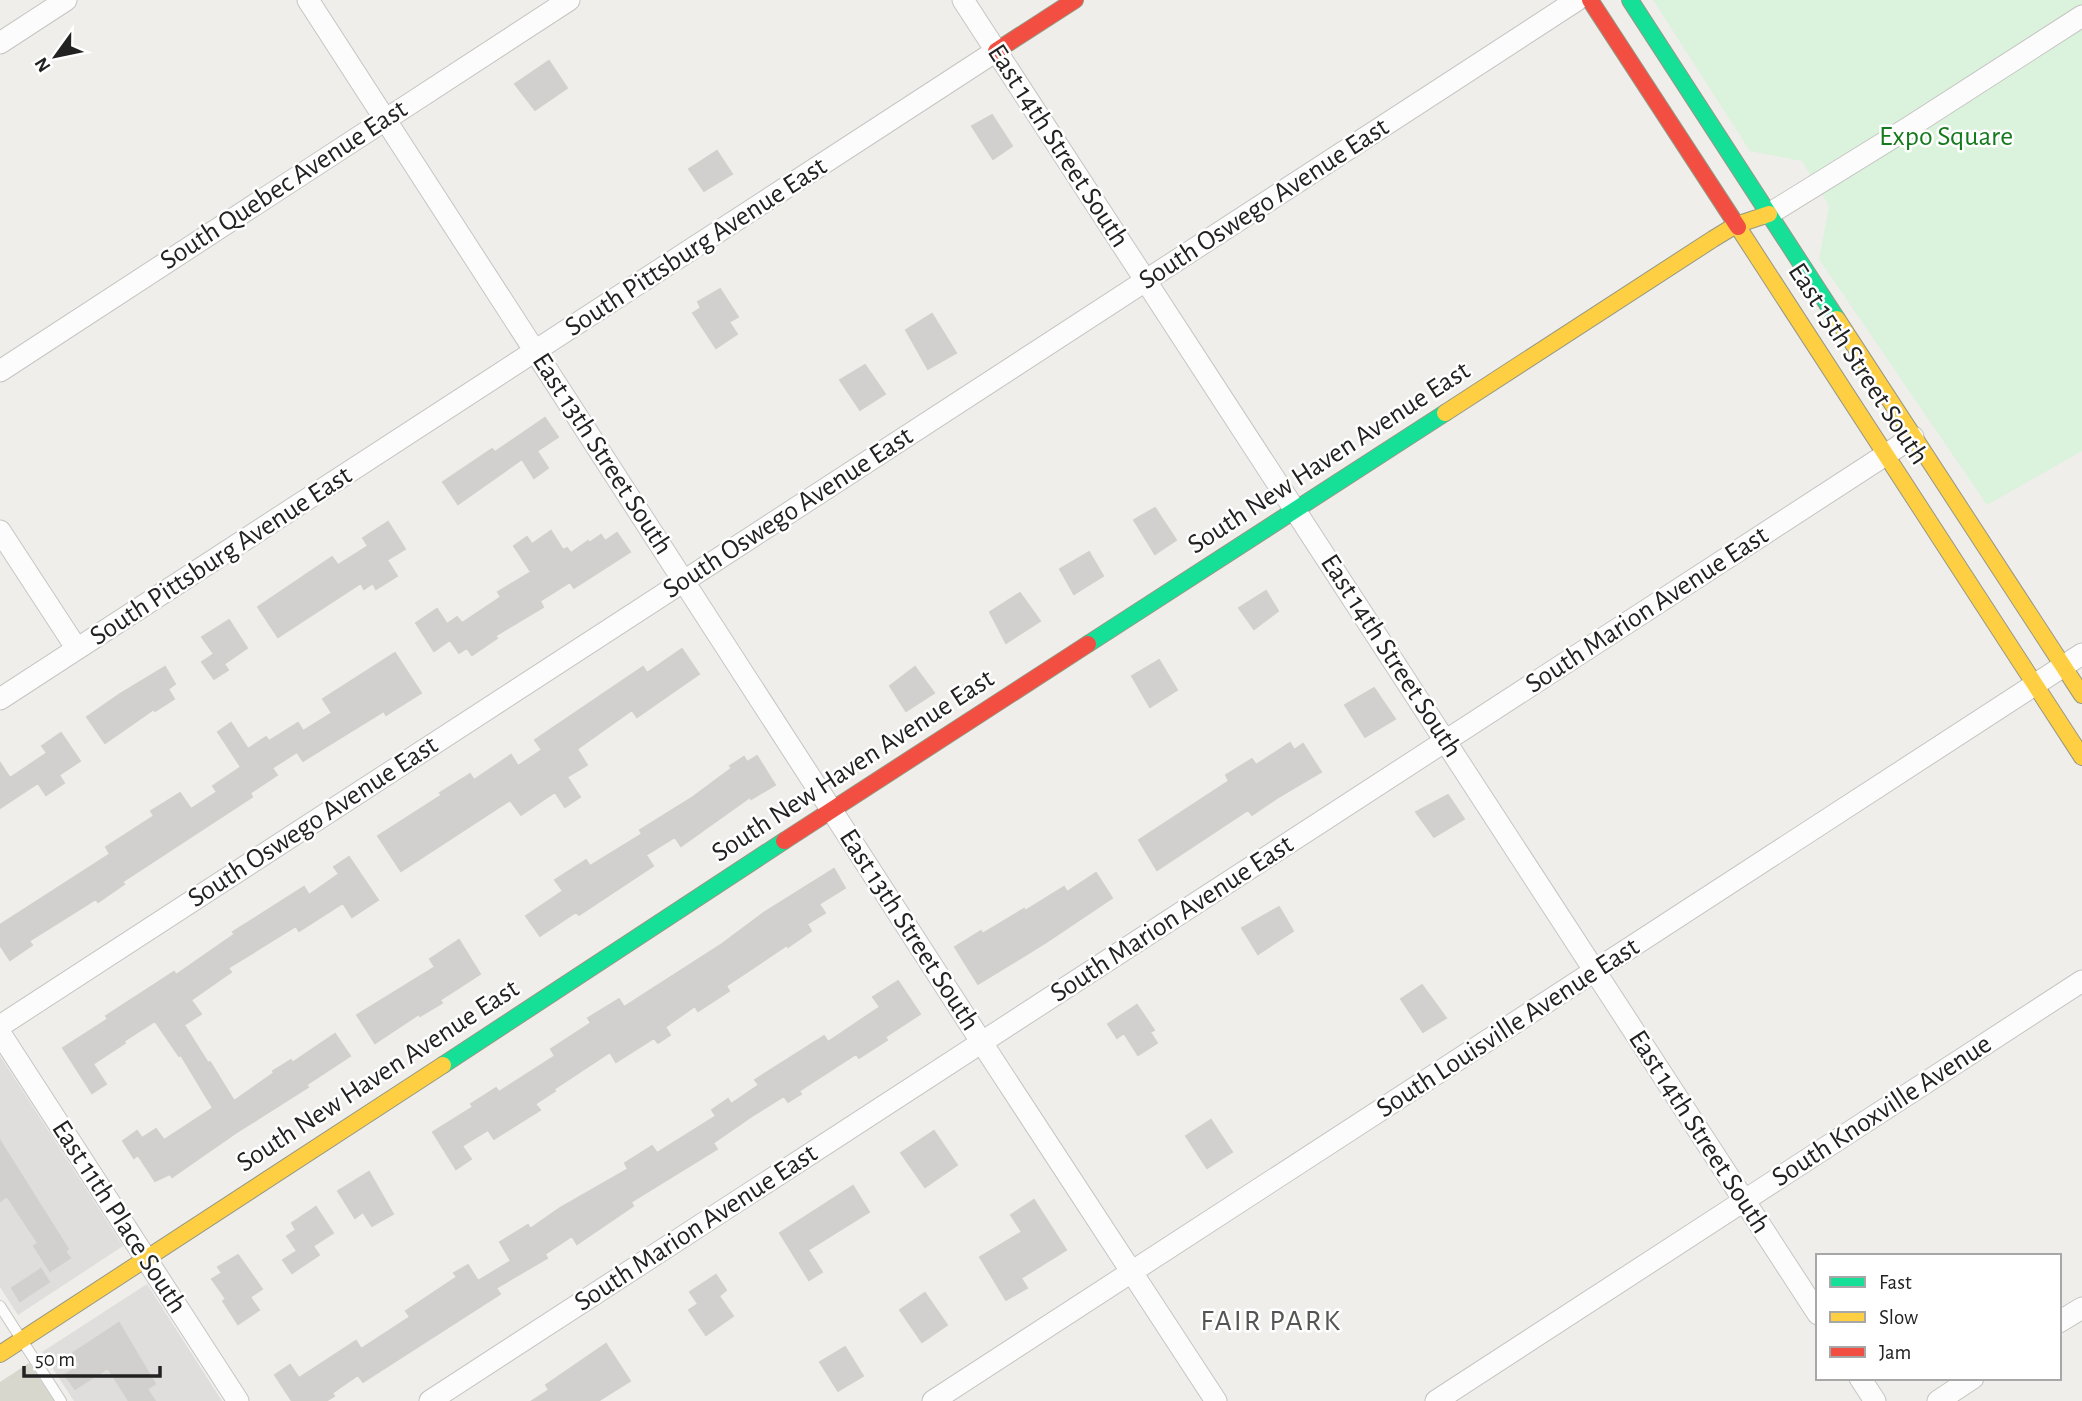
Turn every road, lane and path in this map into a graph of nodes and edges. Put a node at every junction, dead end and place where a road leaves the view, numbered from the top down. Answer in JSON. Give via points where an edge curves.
{"nodes":[{"id":1,"x":66,"y":0,"type":"edge"},
{"id":2,"x":308,"y":0,"type":"edge"},
{"id":3,"x":569,"y":0,"type":"edge"},
{"id":4,"x":962,"y":0,"type":"edge"},
{"id":5,"x":1075,"y":0,"type":"edge"},
{"id":6,"x":1577,"y":0,"type":"edge"},
{"id":7,"x":1590,"y":0,"type":"edge"},
{"id":8,"x":1630,"y":0,"type":"edge"},
{"id":9,"x":2082,"y":16,"type":"edge"},
{"id":10,"x":0,"y":43,"type":"edge"},
{"id":11,"x":996,"y":51,"type":"junction"},
{"id":12,"x":385,"y":119,"type":"junction"},
{"id":13,"x":1769,"y":214,"type":"junction"},
{"id":14,"x":1736,"y":225,"type":"junction"},
{"id":15,"x":1146,"y":281,"type":"junction"},
{"id":16,"x":536,"y":352,"type":"junction"},
{"id":17,"x":0,"y":371,"type":"edge"},
{"id":18,"x":1913,"y":437,"type":"junction"},
{"id":19,"x":1886,"y":454,"type":"junction"},
{"id":20,"x":1296,"y":511,"type":"junction"},
{"id":21,"x":0,"y":531,"type":"edge"},
{"id":22,"x":684,"y":580,"type":"junction"},
{"id":23,"x":77,"y":649,"type":"junction"},
{"id":24,"x":2082,"y":653,"type":"edge"},
{"id":25,"x":2063,"y":666,"type":"junction"},
{"id":26,"x":2035,"y":684,"type":"junction"},
{"id":27,"x":2082,"y":695,"type":"edge"},
{"id":28,"x":0,"y":699,"type":"edge"},
{"id":29,"x":1446,"y":741,"type":"junction"},
{"id":30,"x":2082,"y":757,"type":"edge"},
{"id":31,"x":832,"y":810,"type":"junction"},
{"id":32,"x":1595,"y":971,"type":"junction"},
{"id":33,"x":2082,"y":981,"type":"edge"},
{"id":34,"x":0,"y":1026,"type":"edge"},
{"id":35,"x":0,"y":1033,"type":"edge"},
{"id":36,"x":982,"y":1043,"type":"junction"},
{"id":37,"x":1744,"y":1201,"type":"junction"},
{"id":38,"x":146,"y":1259,"type":"junction"},
{"id":39,"x":1131,"y":1272,"type":"junction"},
{"id":40,"x":0,"y":1306,"type":"edge"},
{"id":41,"x":2082,"y":1308,"type":"edge"},
{"id":42,"x":1816,"y":1311,"type":"edge"},
{"id":43,"x":2061,"y":1321,"type":"edge"},
{"id":44,"x":22,"y":1340,"type":"junction"},
{"id":45,"x":0,"y":1354,"type":"edge"},
{"id":46,"x":1861,"y":1380,"type":"edge"},
{"id":47,"x":1970,"y":1380,"type":"edge"},
{"id":48,"x":61,"y":1401,"type":"edge"},
{"id":49,"x":238,"y":1401,"type":"edge"},
{"id":50,"x":430,"y":1401,"type":"edge"},
{"id":51,"x":933,"y":1401,"type":"edge"},
{"id":52,"x":1216,"y":1401,"type":"edge"},
{"id":53,"x":1436,"y":1401,"type":"edge"},
{"id":54,"x":1875,"y":1401,"type":"edge"},
{"id":55,"x":1938,"y":1401,"type":"edge"}],
"edges":[{"from":1,"to":10,"type":"street"},
{"from":2,"to":12,"type":"street","name":"East 13th Street South"},
{"from":3,"to":12,"type":"street","name":"South Quebec Avenue East"},
{"from":4,"to":11,"type":"street","name":"East 14th Street South"},
{"from":5,"to":11,"type":"street","name":"South Pittsburg Avenue East"},
{"from":6,"to":15,"type":"street","name":"South Oswego Avenue East"},
{"from":7,"to":14,"type":"street","name":"East 15th Street South"},
{"from":8,"to":13,"type":"street","name":"East 15th Street South"},
{"from":9,"to":13,"type":"street"},
{"from":11,"to":15,"type":"street","name":"East 14th Street South"},
{"from":11,"to":16,"type":"street","name":"South Pittsburg Avenue East"},
{"from":12,"to":16,"type":"street","name":"East 13th Street South"},
{"from":12,"to":17,"type":"street","name":"South Quebec Avenue East"},
{"from":13,"to":14,"type":"street","name":"South New Haven Avenue East"},
{"from":13,"to":18,"type":"street","name":"East 15th Street South"},
{"from":14,"to":19,"type":"street","name":"East 15th Street South"},
{"from":14,"to":20,"type":"street","name":"South New Haven Avenue East"},
{"from":15,"to":20,"type":"street","name":"East 14th Street South"},
{"from":15,"to":22,"type":"street","name":"South Oswego Avenue East"},
{"from":16,"to":22,"type":"street","name":"East 13th Street South"},
{"from":16,"to":23,"type":"street","name":"South Pittsburg Avenue East"},
{"from":18,"to":19,"type":"street","name":"South Marion Avenue East"},
{"from":18,"to":25,"type":"street","name":"East 15th Street South"},
{"from":19,"to":26,"type":"street","name":"East 15th Street South"},
{"from":19,"to":29,"type":"street","name":"South Marion Avenue East"},
{"from":20,"to":29,"type":"street","name":"East 14th Street South"},
{"from":20,"to":31,"type":"street","name":"South New Haven Avenue East"},
{"from":21,"to":23,"type":"street"},
{"from":22,"to":31,"type":"street","name":"East 13th Street South"},
{"from":22,"to":34,"type":"street","name":"South Oswego Avenue East"},
{"from":23,"to":28,"type":"street","name":"South Pittsburg Avenue East"},
{"from":24,"to":25,"type":"street","name":"South Louisville Avenue East"},
{"from":25,"to":26,"type":"street","name":"South Louisville Avenue East"},
{"from":25,"to":27,"type":"street","name":"East 15th Street South"},
{"from":26,"to":30,"type":"street","name":"East 15th Street South"},
{"from":26,"to":32,"type":"street","name":"South Louisville Avenue East"},
{"from":29,"to":32,"type":"street","name":"East 14th Street South"},
{"from":29,"to":36,"type":"street","name":"South Marion Avenue East"},
{"from":31,"to":36,"type":"street","name":"East 13th Street South"},
{"from":31,"to":38,"type":"street","name":"South New Haven Avenue East"},
{"from":32,"to":37,"type":"street","name":"East 14th Street South"},
{"from":32,"to":39,"type":"street","name":"South Louisville Avenue East"},
{"from":33,"to":37,"type":"street","name":"South Knoxville Avenue"},
{"from":35,"to":38,"type":"street","name":"East 11th Place South"},
{"from":36,"to":39,"type":"street","name":"East 13th Street South"},
{"from":36,"to":50,"type":"street","name":"South Marion Avenue East"},
{"from":37,"to":42,"type":"street","name":"East 14th Street South"},
{"from":37,"to":53,"type":"street","name":"South Knoxville Avenue"},
{"from":38,"to":44,"type":"street","name":"South New Haven Avenue East"},
{"from":38,"to":49,"type":"street","name":"East 11th Place South"},
{"from":39,"to":51,"type":"street","name":"South Louisville Avenue East"},
{"from":39,"to":52,"type":"street","name":"East 13th Street South"},
{"from":40,"to":44,"type":"lane"},
{"from":41,"to":43,"type":"street"},
{"from":44,"to":45,"type":"street","name":"South New Haven Avenue East"},
{"from":44,"to":48,"type":"lane"},
{"from":46,"to":54,"type":"street"},
{"from":47,"to":55,"type":"street"}]}
